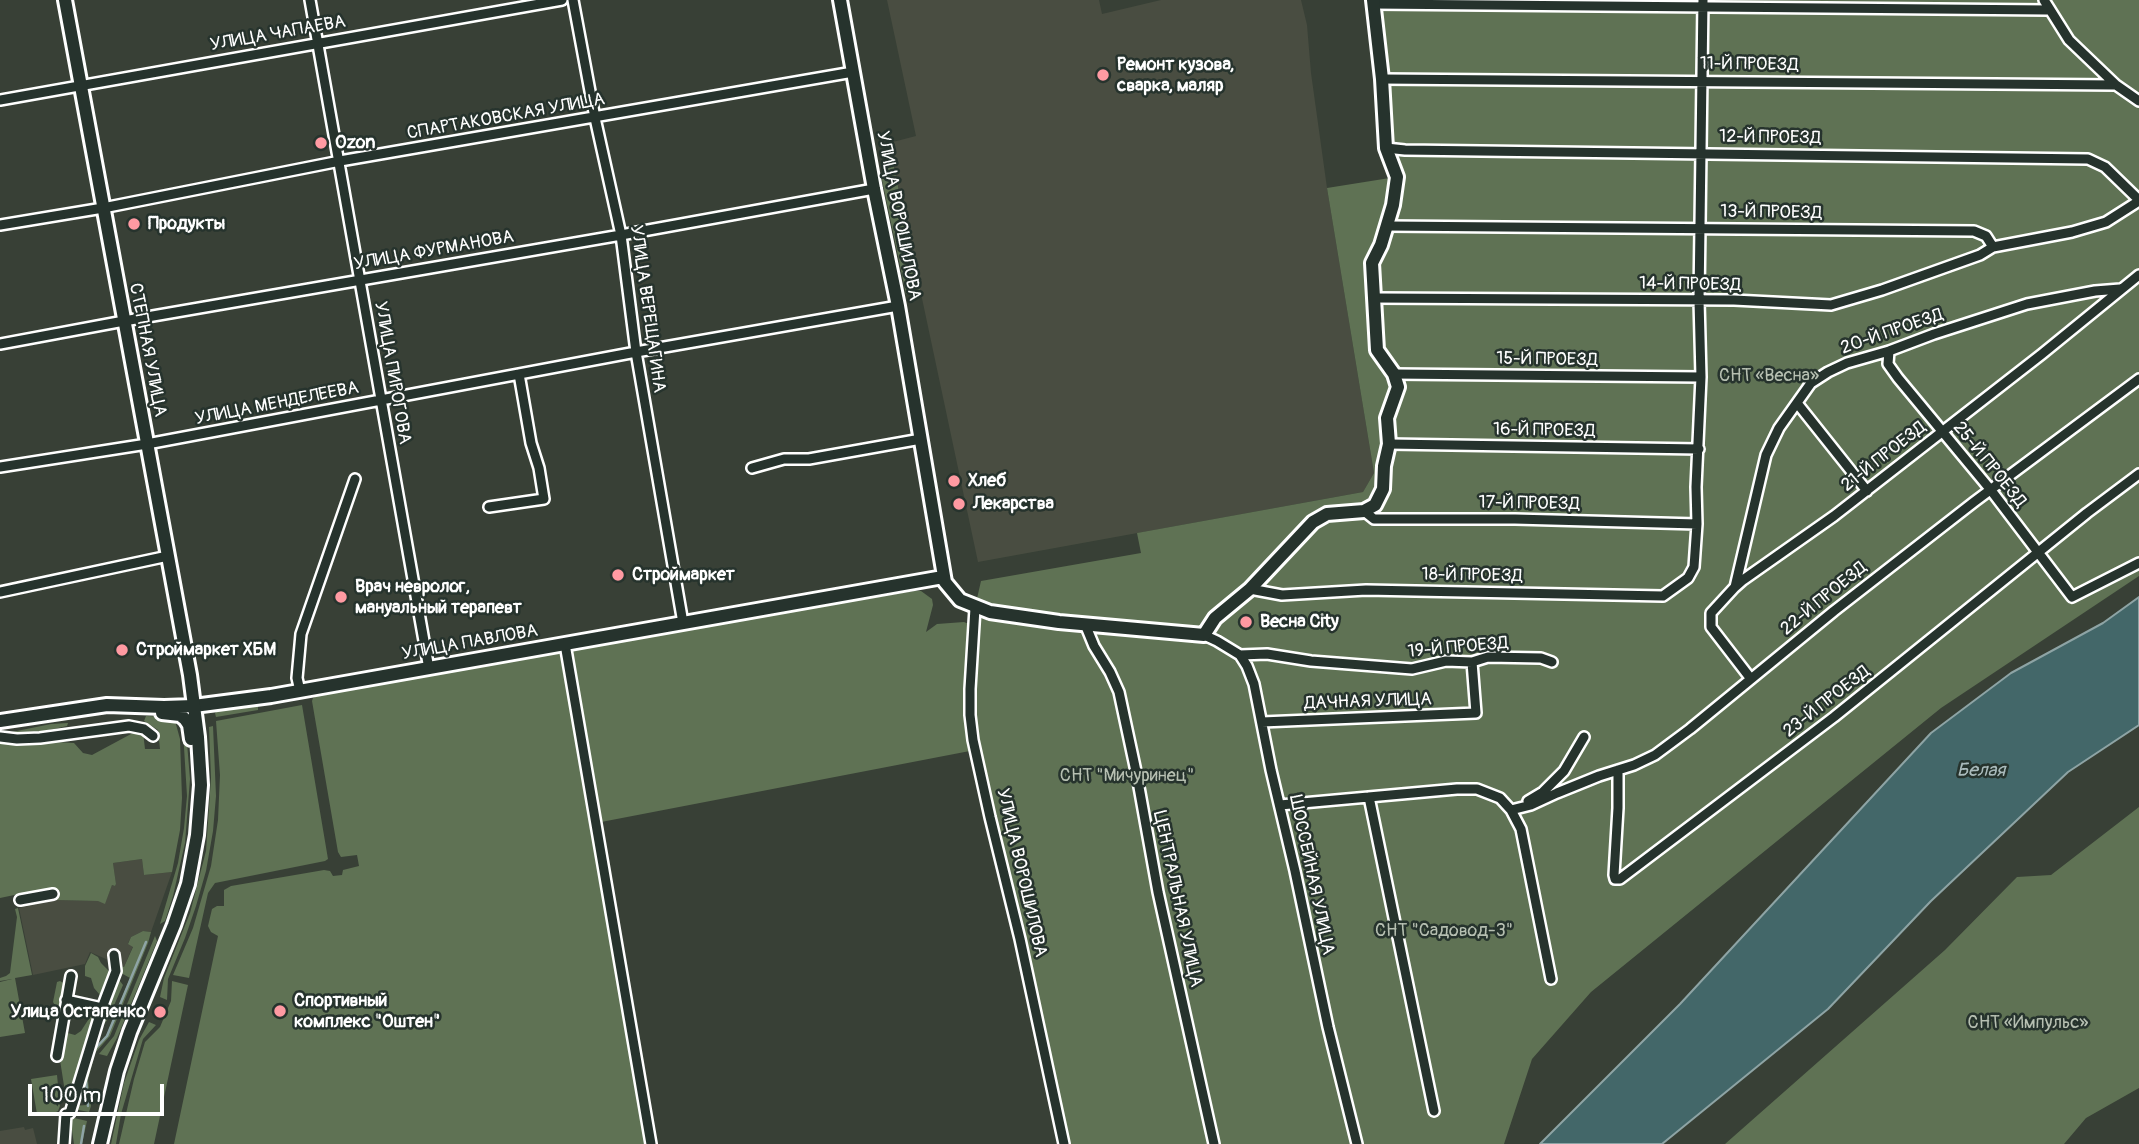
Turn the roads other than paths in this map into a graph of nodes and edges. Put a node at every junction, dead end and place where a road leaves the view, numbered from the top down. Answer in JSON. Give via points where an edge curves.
{"nodes":[{"id":1,"x":65,"y":0,"type":"edge"},
{"id":2,"x":310,"y":0,"type":"edge"},
{"id":3,"x":562,"y":0,"type":"edge"},
{"id":4,"x":573,"y":0,"type":"edge"},
{"id":5,"x":840,"y":0,"type":"edge"},
{"id":6,"x":2044,"y":0,"type":"edge"},
{"id":7,"x":1373,"y":2,"type":"edge"},
{"id":8,"x":1703,"y":3,"type":"edge"},
{"id":9,"x":2049,"y":10,"type":"junction"},
{"id":10,"x":317,"y":43,"type":"junction"},
{"id":11,"x":853,"y":72,"type":"junction"},
{"id":12,"x":1382,"y":79,"type":"junction"},
{"id":13,"x":1702,"y":81,"type":"junction"},
{"id":14,"x":82,"y":85,"type":"junction"},
{"id":15,"x":2116,"y":85,"type":"junction"},
{"id":16,"x":0,"y":100,"type":"edge"},
{"id":17,"x":2139,"y":101,"type":"edge"},
{"id":18,"x":595,"y":118,"type":"junction"},
{"id":19,"x":1386,"y":148,"type":"junction"},
{"id":20,"x":1701,"y":153,"type":"junction"},
{"id":21,"x":340,"y":161,"type":"junction"},
{"id":22,"x":874,"y":188,"type":"junction"},
{"id":23,"x":2139,"y":200,"type":"edge"},
{"id":24,"x":103,"y":208,"type":"junction"},
{"id":25,"x":0,"y":225,"type":"edge"},
{"id":26,"x":1387,"y":226,"type":"junction"},
{"id":27,"x":1701,"y":228,"type":"junction"},
{"id":28,"x":621,"y":235,"type":"junction"},
{"id":29,"x":1993,"y":247,"type":"junction"},
{"id":30,"x":2139,"y":275,"type":"edge"},
{"id":31,"x":361,"y":280,"type":"junction"},
{"id":32,"x":2122,"y":289,"type":"junction"},
{"id":33,"x":1375,"y":298,"type":"junction"},
{"id":34,"x":1699,"y":300,"type":"junction"},
{"id":35,"x":898,"y":306,"type":"junction"},
{"id":36,"x":124,"y":321,"type":"junction"},
{"id":37,"x":0,"y":344,"type":"edge"},
{"id":38,"x":1889,"y":351,"type":"junction"},
{"id":39,"x":636,"y":352,"type":"junction"},
{"id":40,"x":519,"y":374,"type":"junction"},
{"id":41,"x":1394,"y":374,"type":"junction"},
{"id":42,"x":1701,"y":377,"type":"junction"},
{"id":43,"x":2139,"y":379,"type":"edge"},
{"id":44,"x":380,"y":401,"type":"junction"},
{"id":45,"x":1797,"y":403,"type":"junction"},
{"id":46,"x":1942,"y":432,"type":"junction"},
{"id":47,"x":921,"y":439,"type":"junction"},
{"id":48,"x":147,"y":444,"type":"junction"},
{"id":49,"x":1389,"y":444,"type":"junction"},
{"id":50,"x":1699,"y":449,"type":"junction"},
{"id":51,"x":0,"y":467,"type":"edge"},
{"id":52,"x":752,"y":468,"type":"dead end"},
{"id":53,"x":2139,"y":474,"type":"edge"},
{"id":54,"x":355,"y":479,"type":"dead end"},
{"id":55,"x":1990,"y":489,"type":"junction"},
{"id":56,"x":1867,"y":491,"type":"junction"},
{"id":57,"x":489,"y":507,"type":"dead end"},
{"id":58,"x":1364,"y":511,"type":"junction"},
{"id":59,"x":1697,"y":524,"type":"junction"},
{"id":60,"x":2038,"y":552,"type":"junction"},
{"id":61,"x":167,"y":556,"type":"junction"},
{"id":62,"x":2139,"y":563,"type":"edge"},
{"id":63,"x":943,"y":578,"type":"junction"},
{"id":64,"x":1250,"y":589,"type":"junction"},
{"id":65,"x":1734,"y":589,"type":"junction"},
{"id":66,"x":0,"y":592,"type":"edge"},
{"id":67,"x":975,"y":608,"type":"junction"},
{"id":68,"x":683,"y":623,"type":"junction"},
{"id":69,"x":1085,"y":624,"type":"junction"},
{"id":70,"x":1204,"y":635,"type":"junction"},
{"id":71,"x":565,"y":644,"type":"junction"},
{"id":72,"x":1240,"y":655,"type":"junction"},
{"id":73,"x":1472,"y":662,"type":"junction"},
{"id":74,"x":1552,"y":662,"type":"dead end"},
{"id":75,"x":429,"y":669,"type":"junction"},
{"id":76,"x":1751,"y":679,"type":"junction"},
{"id":77,"x":300,"y":691,"type":"junction"},
{"id":78,"x":194,"y":706,"type":"junction"},
{"id":79,"x":92,"y":708,"type":"junction"},
{"id":80,"x":0,"y":721,"type":"edge"},
{"id":81,"x":1262,"y":722,"type":"junction"},
{"id":82,"x":153,"y":736,"type":"dead end"},
{"id":83,"x":0,"y":737,"type":"edge"},
{"id":84,"x":1584,"y":737,"type":"dead end"},
{"id":85,"x":1618,"y":770,"type":"junction"},
{"id":86,"x":201,"y":785,"type":"junction"},
{"id":87,"x":1369,"y":797,"type":"junction"},
{"id":88,"x":1280,"y":805,"type":"junction"},
{"id":89,"x":1511,"y":810,"type":"junction"},
{"id":90,"x":53,"y":894,"type":"dead end"},
{"id":91,"x":20,"y":900,"type":"dead end"},
{"id":92,"x":114,"y":955,"type":"dead end"},
{"id":93,"x":71,"y":976,"type":"dead end"},
{"id":94,"x":1551,"y":979,"type":"dead end"},
{"id":95,"x":66,"y":1000,"type":"junction"},
{"id":96,"x":102,"y":1008,"type":"junction"},
{"id":97,"x":57,"y":1056,"type":"dead end"},
{"id":98,"x":1434,"y":1111,"type":"dead end"},
{"id":99,"x":64,"y":1144,"type":"edge"},
{"id":100,"x":100,"y":1144,"type":"edge"},
{"id":101,"x":651,"y":1144,"type":"edge"},
{"id":102,"x":1064,"y":1144,"type":"edge"},
{"id":103,"x":1214,"y":1144,"type":"edge"},
{"id":104,"x":1357,"y":1144,"type":"edge"}],
"edges":[{"from":1,"to":14,"type":"street","name":"СТЕПНАЯ УЛИЦА"},
{"from":2,"to":10,"type":"street","name":"УЛИЦА ПИРОГОВА"},
{"from":3,"to":10,"type":"street","name":"УЛИЦА ЧАПАЕВА"},
{"from":4,"to":18,"type":"street","name":"УЛИЦА ВЕРЕЩАГИНА"},
{"from":5,"to":11,"type":"street","name":"УЛИЦА ВОРОШИЛОВА"},
{"from":6,"to":9,"type":"street"},
{"from":7,"to":8,"type":"street"},
{"from":7,"to":12,"type":"street"},
{"from":8,"to":9,"type":"street"},
{"from":8,"to":13,"type":"street"},
{"from":9,"to":15,"type":"street","via":[[2069,40]]},
{"from":10,"to":14,"type":"street","name":"УЛИЦА ЧАПАЕВА"},
{"from":10,"to":21,"type":"street","name":"УЛИЦА ПИРОГОВА"},
{"from":11,"to":18,"type":"street","name":"СПАРТАКОВСКАЯ УЛИЦА"},
{"from":11,"to":22,"type":"street","name":"УЛИЦА ВОРОШИЛОВА"},
{"from":12,"to":13,"type":"street","name":"11-Й ПРОЕЗД"},
{"from":12,"to":19,"type":"street"},
{"from":13,"to":15,"type":"street","name":"11-Й ПРОЕЗД"},
{"from":13,"to":20,"type":"street"},
{"from":14,"to":16,"type":"street","name":"УЛИЦА ЧАПАЕВА"},
{"from":14,"to":24,"type":"street","name":"СТЕПНАЯ УЛИЦА"},
{"from":15,"to":17,"type":"street"},
{"from":18,"to":21,"type":"street","name":"СПАРТАКОВСКАЯ УЛИЦА"},
{"from":18,"to":28,"type":"street","name":"УЛИЦА ВЕРЕЩАГИНА"},
{"from":19,"to":20,"type":"street","name":"12-Й ПРОЕЗД"},
{"from":19,"to":26,"type":"street","via":[[1396,177]]},
{"from":20,"to":23,"type":"street","name":"12-Й ПРОЕЗД","via":[[2088,159],[2105,167]]},
{"from":20,"to":27,"type":"street"},
{"from":21,"to":24,"type":"street","name":"СПАРТАКОВСКАЯ УЛИЦА"},
{"from":21,"to":31,"type":"street","name":"УЛИЦА ПИРОГОВА"},
{"from":22,"to":28,"type":"street","name":"УЛИЦА ФУРМАНОВА"},
{"from":22,"to":35,"type":"street","name":"УЛИЦА ВОРОШИЛОВА"},
{"from":23,"to":29,"type":"street","via":[[2106,222]]},
{"from":24,"to":25,"type":"street","name":"СПАРТАКОВСКАЯ УЛИЦА"},
{"from":24,"to":36,"type":"street","name":"СТЕПНАЯ УЛИЦА"},
{"from":26,"to":27,"type":"street","name":"13-Й ПРОЕЗД"},
{"from":26,"to":33,"type":"street","via":[[1372,263]]},
{"from":27,"to":29,"type":"street","name":"13-Й ПРОЕЗД","via":[[1974,231],[1986,236]]},
{"from":27,"to":34,"type":"street"},
{"from":28,"to":31,"type":"street","name":"УЛИЦА ФУРМАНОВА"},
{"from":28,"to":39,"type":"street","name":"УЛИЦА ВЕРЕЩАГИНА"},
{"from":29,"to":34,"type":"street","name":"14-Й ПРОЕЗД","via":[[1980,256],[1831,305]]},
{"from":30,"to":32,"type":"street","name":"21-Й ПРОЕЗД"},
{"from":31,"to":36,"type":"street","name":"УЛИЦА ФУРМАНОВА"},
{"from":31,"to":44,"type":"street","name":"УЛИЦА ПИРОГОВА"},
{"from":32,"to":38,"type":"street","name":"20-Й ПРОЕЗД","via":[[2028,304]]},
{"from":32,"to":46,"type":"street","name":"21-Й ПРОЕЗД"},
{"from":33,"to":34,"type":"street","name":"14-Й ПРОЕЗД"},
{"from":33,"to":41,"type":"street","via":[[1377,351]]},
{"from":34,"to":42,"type":"street"},
{"from":35,"to":39,"type":"street","name":"УЛИЦА МЕНДЕЛЕЕВА"},
{"from":35,"to":47,"type":"street","name":"УЛИЦА ВОРОШИЛОВА"},
{"from":36,"to":37,"type":"street","name":"УЛИЦА ФУРМАНОВА"},
{"from":36,"to":48,"type":"street","name":"СТЕПНАЯ УЛИЦА"},
{"from":38,"to":45,"type":"street","name":"20-Й ПРОЕЗД","via":[[1828,372],[1811,383]]},
{"from":38,"to":46,"type":"street","name":"25-Й ПРОЕЗД","via":[[1888,364]]},
{"from":39,"to":40,"type":"street","name":"УЛИЦА МЕНДЕЛЕЕВА"},
{"from":39,"to":68,"type":"street","name":"УЛИЦА ВЕРЕЩАГИНА"},
{"from":40,"to":44,"type":"street","name":"УЛИЦА МЕНДЕЛЕЕВА"},
{"from":40,"to":57,"type":"street","via":[[544,499]]},
{"from":41,"to":42,"type":"street","name":"15-Й ПРОЕЗД"},
{"from":41,"to":49,"type":"street","via":[[1398,387],[1387,418]]},
{"from":42,"to":50,"type":"street"},
{"from":43,"to":55,"type":"street","name":"22-Й ПРОЕЗД"},
{"from":44,"to":48,"type":"street","name":"УЛИЦА МЕНДЕЛЕЕВА"},
{"from":44,"to":75,"type":"street","name":"УЛИЦА ПИРОГОВА"},
{"from":45,"to":56,"type":"street"},
{"from":45,"to":65,"type":"street","name":"20-Й ПРОЕЗД","via":[[1766,455]]},
{"from":46,"to":55,"type":"street","name":"25-Й ПРОЕЗД"},
{"from":46,"to":56,"type":"street","name":"21-Й ПРОЕЗД"},
{"from":47,"to":52,"type":"street"},
{"from":47,"to":63,"type":"street","name":"УЛИЦА ВОРОШИЛОВА"},
{"from":48,"to":51,"type":"street","name":"УЛИЦА МЕНДЕЛЕЕВА"},
{"from":48,"to":61,"type":"street","name":"СТЕПНАЯ УЛИЦА"},
{"from":49,"to":50,"type":"street","name":"16-Й ПРОЕЗД"},
{"from":49,"to":58,"type":"street","via":[[1383,489],[1375,505]]},
{"from":50,"to":59,"type":"street"},
{"from":53,"to":60,"type":"street","name":"23-Й ПРОЕЗД"},
{"from":54,"to":77,"type":"street","via":[[301,634]]},
{"from":55,"to":60,"type":"street","name":"25-Й ПРОЕЗД"},
{"from":55,"to":76,"type":"street","name":"22-Й ПРОЕЗД"},
{"from":56,"to":65,"type":"street","name":"21-Й ПРОЕЗД"},
{"from":58,"to":59,"type":"street","name":"17-Й ПРОЕЗД","via":[[1374,519]]},
{"from":58,"to":64,"type":"street","via":[[1327,514],[1313,522]]},
{"from":59,"to":64,"type":"street","name":"18-Й ПРОЕЗД","via":[[1694,567],[1688,578],[1663,596],[1366,590],[1282,595]]},
{"from":60,"to":62,"type":"street","name":"25-Й ПРОЕЗД","via":[[2073,597]]},
{"from":60,"to":85,"type":"street","name":"23-Й ПРОЕЗД","via":[[1834,717],[1615,879]]},
{"from":61,"to":66,"type":"street"},
{"from":61,"to":78,"type":"street","name":"СТЕПНАЯ УЛИЦА"},
{"from":63,"to":67,"type":"street","via":[[953,594]]},
{"from":63,"to":68,"type":"street","name":"УЛИЦА ПАВЛОВА"},
{"from":64,"to":70,"type":"street","via":[[1215,618]]},
{"from":65,"to":76,"type":"street","name":"21-Й ПРОЕЗД","via":[[1711,613],[1712,628]]},
{"from":67,"to":69,"type":"street"},
{"from":67,"to":102,"type":"street","name":"УЛИЦА ВОРОШИЛОВА","via":[[970,690],[973,740]]},
{"from":68,"to":71,"type":"street","name":"УЛИЦА ПАВЛОВА"},
{"from":69,"to":70,"type":"street"},
{"from":69,"to":103,"type":"street","name":"ЦЕНТРАЛЬНАЯ УЛИЦА","via":[[1119,692]]},
{"from":70,"to":72,"type":"street"},
{"from":71,"to":75,"type":"street","name":"УЛИЦА ПАВЛОВА"},
{"from":71,"to":101,"type":"street"},
{"from":72,"to":73,"type":"street","name":"19-Й ПРОЕЗД","via":[[1412,669],[1446,661]]},
{"from":72,"to":81,"type":"street","name":"ШОССЕЙНАЯ УЛИЦА","via":[[1254,684]]},
{"from":73,"to":74,"type":"street","name":"19-Й ПРОЕЗД","via":[[1488,657]]},
{"from":73,"to":81,"type":"street","name":"ДАЧНАЯ УЛИЦА","via":[[1476,713]]},
{"from":75,"to":77,"type":"street","name":"УЛИЦА ПАВЛОВА"},
{"from":76,"to":85,"type":"street","name":"22-Й ПРОЕЗД","via":[[1655,755]]},
{"from":77,"to":78,"type":"street","name":"УЛИЦА ПАВЛОВА"},
{"from":78,"to":79,"type":"street","name":"УЛИЦА ПАВЛОВА"},
{"from":78,"to":86,"type":"street","name":"СТЕПНАЯ УЛИЦА"},
{"from":79,"to":80,"type":"street","name":"УЛИЦА ПАВЛОВА"},
{"from":79,"to":86,"type":"street","via":[[183,717],[189,725]]},
{"from":81,"to":88,"type":"street","name":"ШОССЕЙНАЯ УЛИЦА"},
{"from":82,"to":83,"type":"street","via":[[129,726],[40,738]]},
{"from":84,"to":89,"type":"street","via":[[1553,783]]},
{"from":85,"to":89,"type":"street","name":"22-Й ПРОЕЗД"},
{"from":86,"to":100,"type":"street","via":[[188,884],[130,1032]]},
{"from":87,"to":88,"type":"street"},
{"from":87,"to":89,"type":"street","via":[[1477,789],[1500,798]]},
{"from":87,"to":98,"type":"street"},
{"from":88,"to":104,"type":"street","name":"ШОССЕЙНАЯ УЛИЦА"},
{"from":89,"to":94,"type":"street","via":[[1528,854]]},
{"from":90,"to":91,"type":"street"},
{"from":92,"to":96,"type":"street","via":[[116,971]]},
{"from":93,"to":95,"type":"street"},
{"from":95,"to":96,"type":"street"},
{"from":95,"to":97,"type":"street"},
{"from":96,"to":99,"type":"street","via":[[68,1113]]}]}
